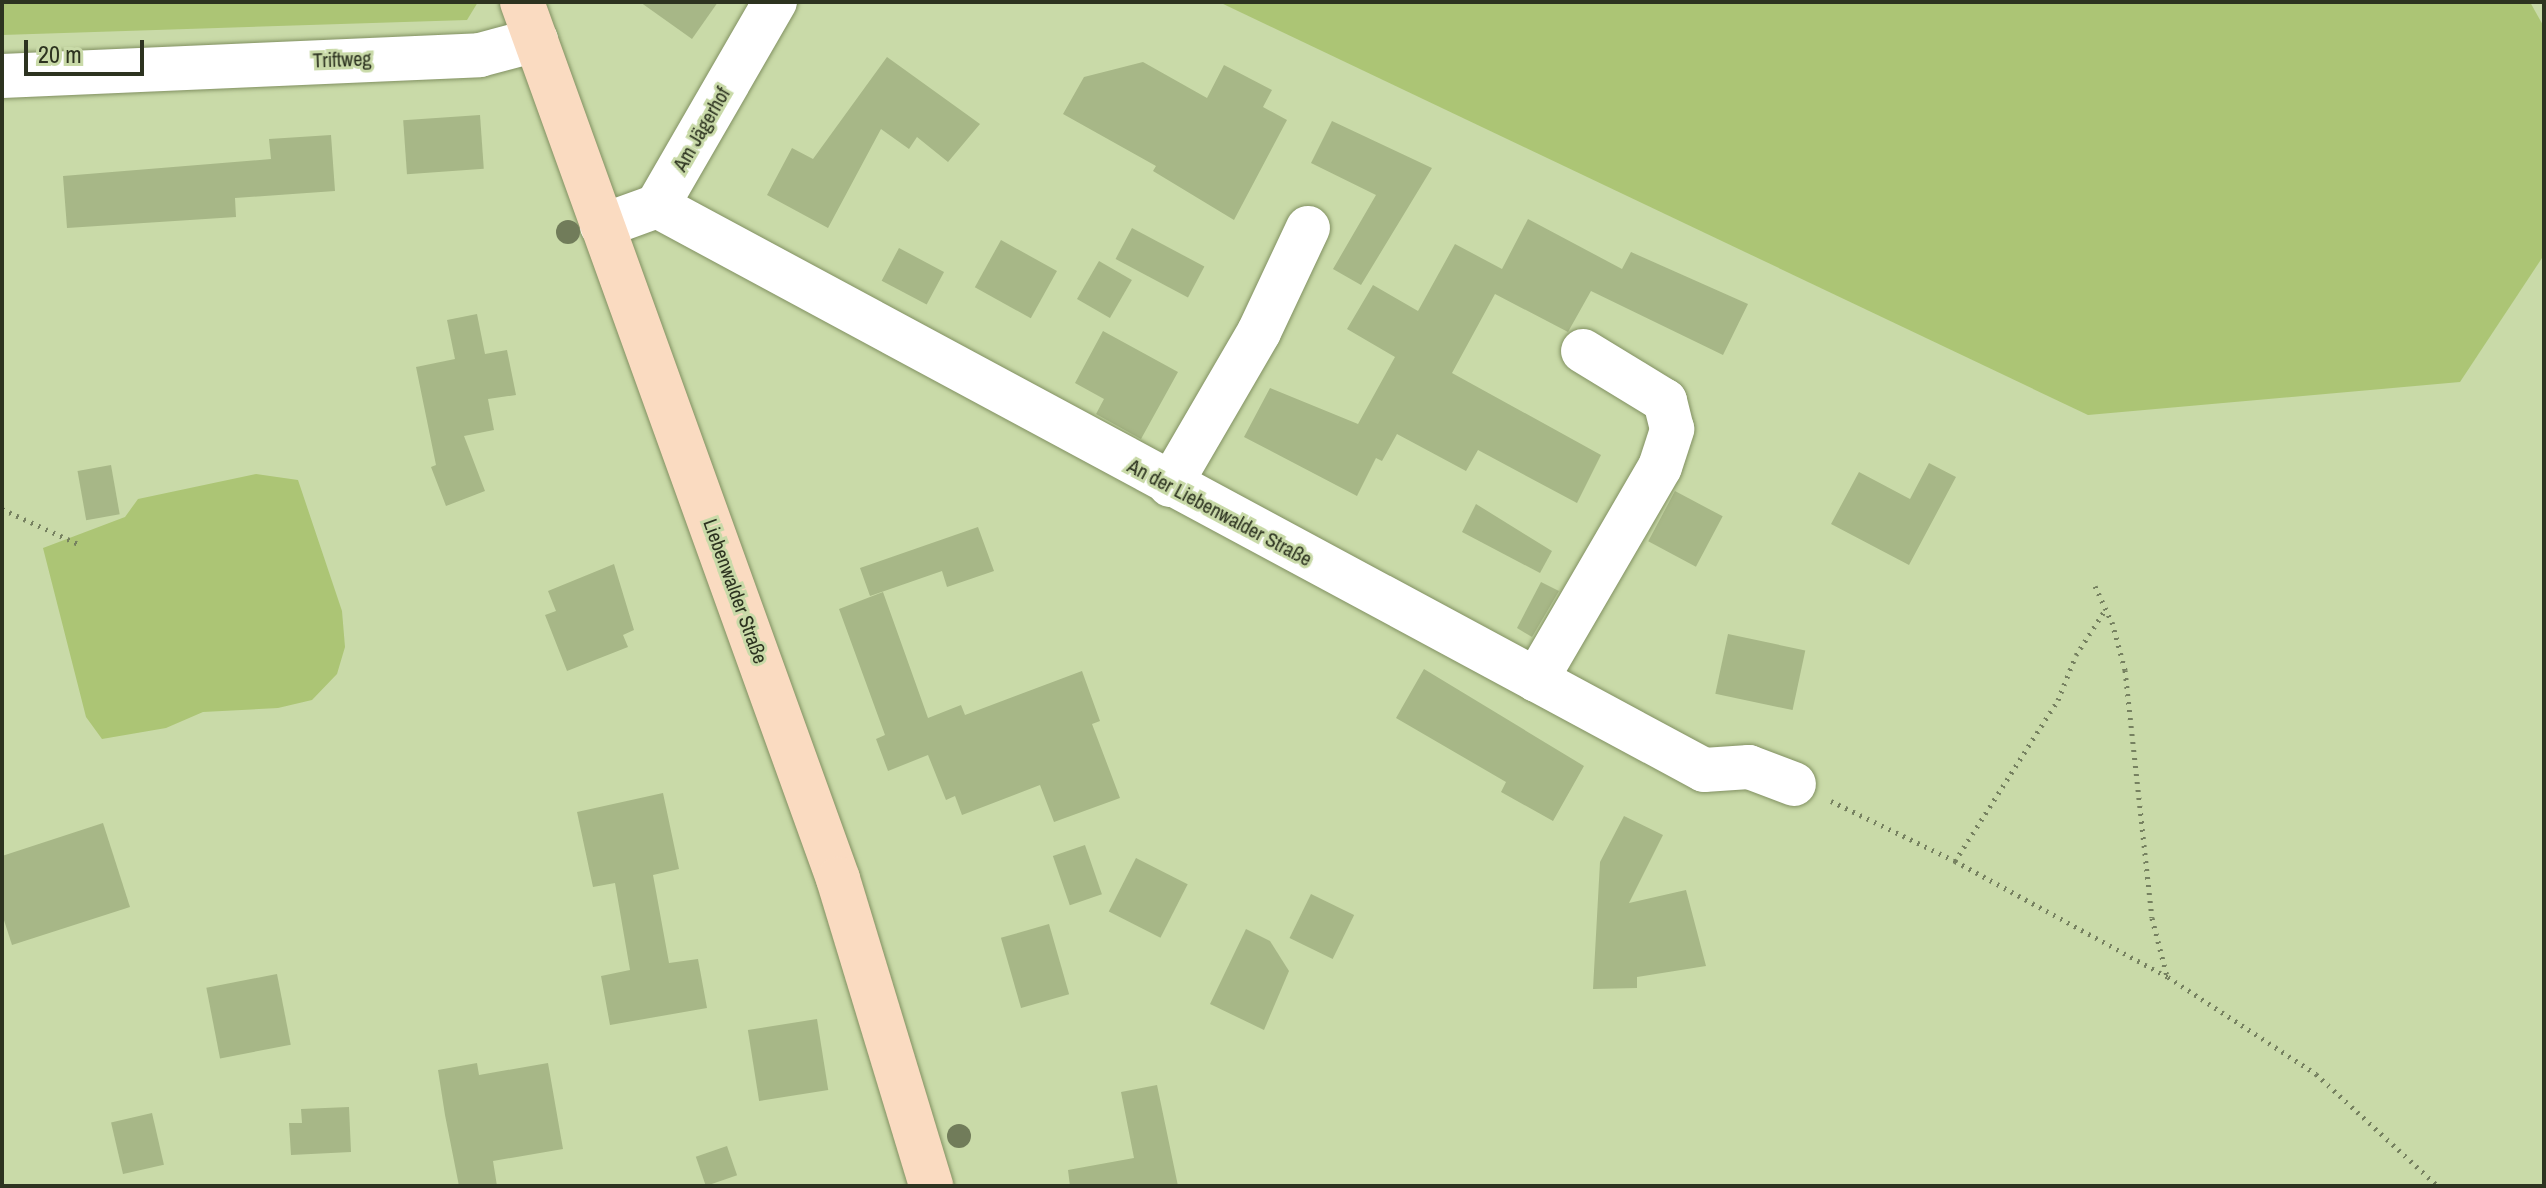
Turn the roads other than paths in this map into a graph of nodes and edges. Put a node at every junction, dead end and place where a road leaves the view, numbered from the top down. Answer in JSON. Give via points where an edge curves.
{"nodes":[{"id":1,"x":775,"y":2,"type":"edge"},
{"id":2,"x":529,"y":21,"type":"edge"},
{"id":3,"x":2,"y":76,"type":"edge"},
{"id":4,"x":657,"y":206,"type":"junction"},
{"id":5,"x":602,"y":226,"type":"junction"},
{"id":6,"x":1308,"y":228,"type":"dead end"},
{"id":7,"x":1583,"y":351,"type":"dead end"},
{"id":8,"x":1170,"y":485,"type":"junction"},
{"id":9,"x":1536,"y":680,"type":"junction"},
{"id":10,"x":1794,"y":784,"type":"road end"},
{"id":11,"x":931,"y":1186,"type":"edge"}],
"edges":[{"from":1,"to":4,"type":"street","name":"Am Jägerhof"},
{"from":2,"to":3,"type":"street","name":"Triftweg","via":[[480,55]]},
{"from":2,"to":5,"type":"main road","name":"Liebenwalder Straße"},
{"from":4,"to":5,"type":"street"},
{"from":4,"to":8,"type":"street","name":"An der Liebenwalder Straße"},
{"from":5,"to":11,"type":"main road","name":"Liebenwalder Straße","via":[[838,879]]},
{"from":6,"to":8,"type":"street","via":[[1259,332]]},
{"from":7,"to":9,"type":"street","via":[[1665,401],[1672,429],[1660,467]]},
{"from":8,"to":9,"type":"street","name":"An der Liebenwalder Straße"},
{"from":9,"to":10,"type":"street","name":"An der Liebenwalder Straße","via":[[1704,770],[1749,767]]}]}
